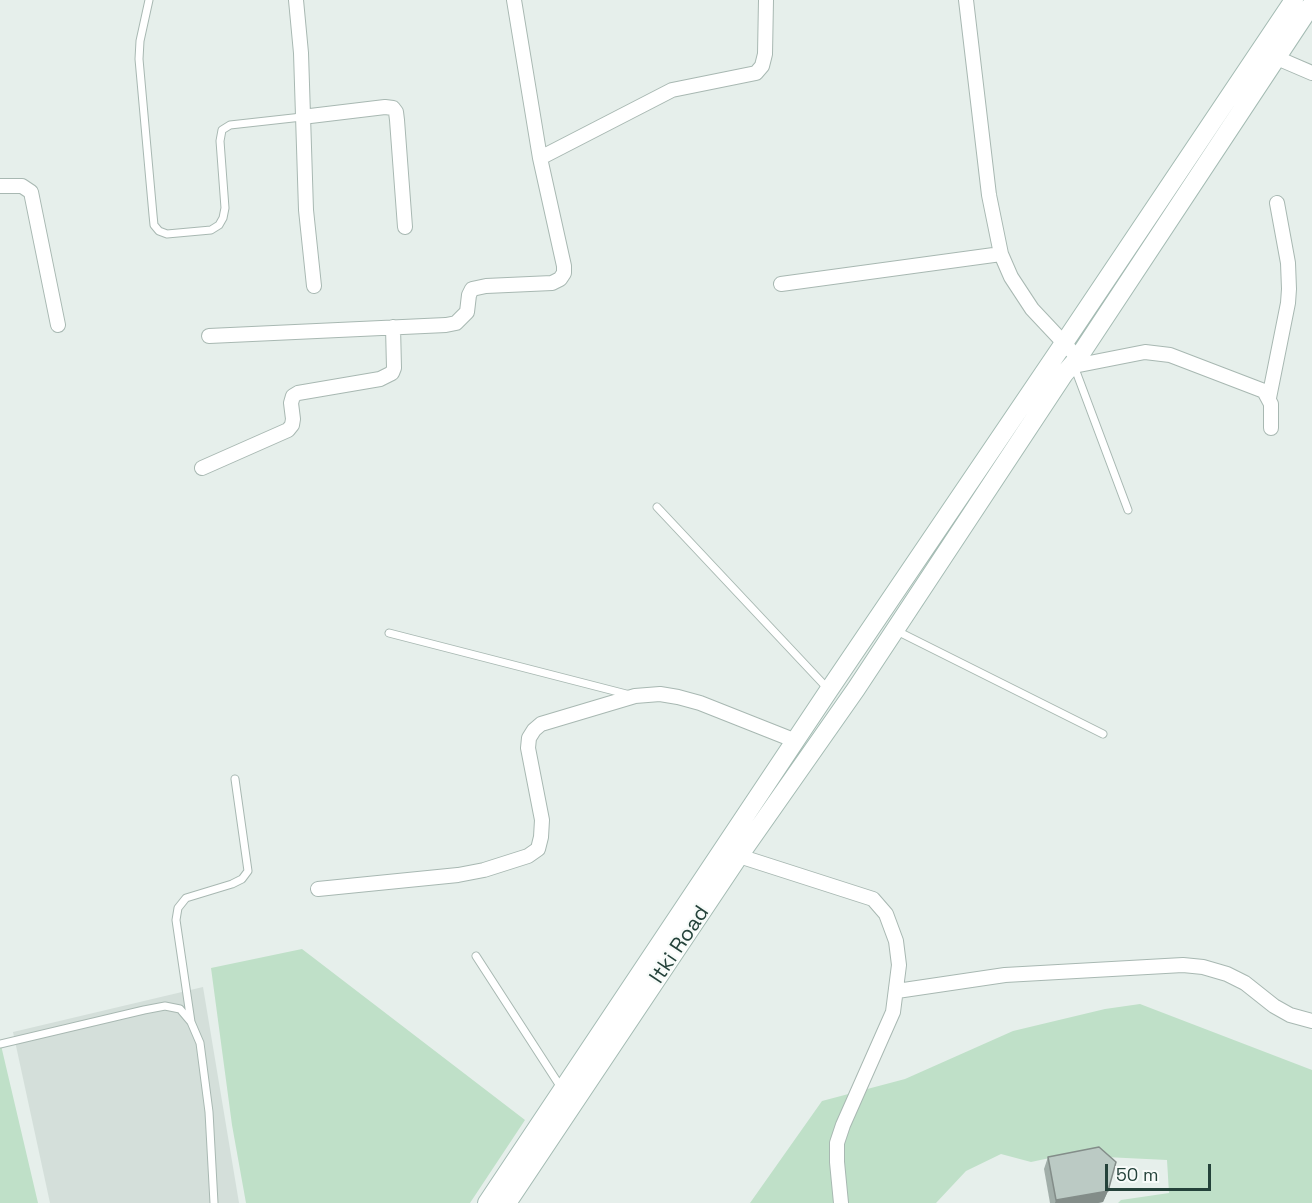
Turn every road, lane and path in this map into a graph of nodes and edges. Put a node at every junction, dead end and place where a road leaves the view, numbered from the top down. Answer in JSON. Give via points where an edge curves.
{"nodes":[{"id":1,"x":149,"y":0,"type":"edge"},
{"id":2,"x":296,"y":0,"type":"edge"},
{"id":3,"x":514,"y":0,"type":"edge"},
{"id":4,"x":766,"y":0,"type":"edge"},
{"id":5,"x":966,"y":0,"type":"edge"},
{"id":6,"x":1294,"y":0,"type":"edge"},
{"id":7,"x":1312,"y":4,"type":"edge"},
{"id":8,"x":1277,"y":58,"type":"junction"},
{"id":9,"x":1312,"y":73,"type":"edge"},
{"id":10,"x":302,"y":117,"type":"junction"},
{"id":11,"x":540,"y":158,"type":"junction"},
{"id":12,"x":0,"y":186,"type":"edge"},
{"id":13,"x":1277,"y":203,"type":"dead end"},
{"id":14,"x":405,"y":227,"type":"dead end"},
{"id":15,"x":1000,"y":254,"type":"junction"},
{"id":16,"x":781,"y":285,"type":"dead end"},
{"id":17,"x":314,"y":286,"type":"dead end"},
{"id":18,"x":58,"y":325,"type":"dead end"},
{"id":19,"x":393,"y":327,"type":"junction"},
{"id":20,"x":209,"y":336,"type":"dead end"},
{"id":21,"x":1064,"y":343,"type":"junction"},
{"id":22,"x":1072,"y":366,"type":"junction"},
{"id":23,"x":1269,"y":398,"type":"junction"},
{"id":24,"x":1271,"y":428,"type":"dead end"},
{"id":25,"x":202,"y":468,"type":"dead end"},
{"id":26,"x":657,"y":507,"type":"dead end"},
{"id":27,"x":1128,"y":510,"type":"dead end"},
{"id":28,"x":895,"y":630,"type":"junction"},
{"id":29,"x":389,"y":633,"type":"dead end"},
{"id":30,"x":828,"y":690,"type":"junction"},
{"id":31,"x":635,"y":696,"type":"junction"},
{"id":32,"x":1103,"y":734,"type":"dead end"},
{"id":33,"x":796,"y":741,"type":"junction"},
{"id":34,"x":235,"y":779,"type":"dead end"},
{"id":35,"x":739,"y":856,"type":"junction"},
{"id":36,"x":318,"y":889,"type":"dead end"},
{"id":37,"x":476,"y":956,"type":"dead end"},
{"id":38,"x":897,"y":991,"type":"junction"},
{"id":39,"x":1312,"y":1021,"type":"edge"},
{"id":40,"x":191,"y":1022,"type":"junction"},
{"id":41,"x":0,"y":1044,"type":"edge"},
{"id":42,"x":562,"y":1089,"type":"junction"},
{"id":43,"x":214,"y":1203,"type":"edge"},
{"id":44,"x":487,"y":1203,"type":"edge"},
{"id":45,"x":507,"y":1203,"type":"edge"},
{"id":46,"x":841,"y":1203,"type":"edge"}],
"edges":[{"from":1,"to":10,"type":"lane","via":[[139,59],[154,225],[159,231],[167,234],[211,230],[224,218],[222,130],[230,125]]},
{"from":2,"to":10,"type":"street"},
{"from":3,"to":11,"type":"street"},
{"from":4,"to":11,"type":"street","via":[[765,54],[756,73],[672,90]]},
{"from":5,"to":15,"type":"street","via":[[989,195]]},
{"from":6,"to":21,"type":"main road"},
{"from":7,"to":8,"type":"main road","name":"Itki Road"},
{"from":8,"to":9,"type":"street"},
{"from":8,"to":22,"type":"main road","name":"Itki Road"},
{"from":10,"to":14,"type":"street","via":[[393,108]]},
{"from":10,"to":17,"type":"street"},
{"from":11,"to":19,"type":"street","via":[[564,266],[560,279],[479,287],[472,290],[467,312],[456,323]]},
{"from":12,"to":18,"type":"street","via":[[22,186],[31,192]]},
{"from":13,"to":23,"type":"street","via":[[1289,289]]},
{"from":15,"to":16,"type":"street"},
{"from":15,"to":21,"type":"street","via":[[1032,309]]},
{"from":19,"to":20,"type":"street"},
{"from":19,"to":25,"type":"street","via":[[392,373],[380,379],[298,393],[291,403],[293,419],[288,430]]},
{"from":21,"to":22,"type":"street"},
{"from":21,"to":30,"type":"main road"},
{"from":22,"to":23,"type":"street","via":[[1158,352],[1264,391]]},
{"from":22,"to":27,"type":"lane"},
{"from":22,"to":28,"type":"main road","name":"Itki Road"},
{"from":23,"to":24,"type":"street"},
{"from":26,"to":30,"type":"lane"},
{"from":28,"to":32,"type":"lane"},
{"from":28,"to":35,"type":"main road","name":"Itki Road"},
{"from":29,"to":31,"type":"lane"},
{"from":30,"to":33,"type":"main road"},
{"from":31,"to":33,"type":"street","via":[[678,697]]},
{"from":31,"to":36,"type":"street","via":[[534,729],[528,748],[542,829],[538,849],[528,856],[458,875]]},
{"from":33,"to":42,"type":"main road"},
{"from":34,"to":40,"type":"lane","via":[[248,871],[232,884],[186,898],[178,908],[176,920]]},
{"from":35,"to":38,"type":"street","via":[[873,899],[886,914],[896,940]]},
{"from":35,"to":45,"type":"main road","name":"Itki Road"},
{"from":37,"to":42,"type":"lane"},
{"from":38,"to":39,"type":"street","via":[[1005,975],[1183,965],[1227,974],[1290,1015]]},
{"from":38,"to":46,"type":"street","via":[[893,1012],[837,1143]]},
{"from":40,"to":41,"type":"lane","via":[[180,1009],[165,1006]]},
{"from":40,"to":43,"type":"lane","via":[[200,1043],[204,1069]]},
{"from":42,"to":44,"type":"main road"}]}
